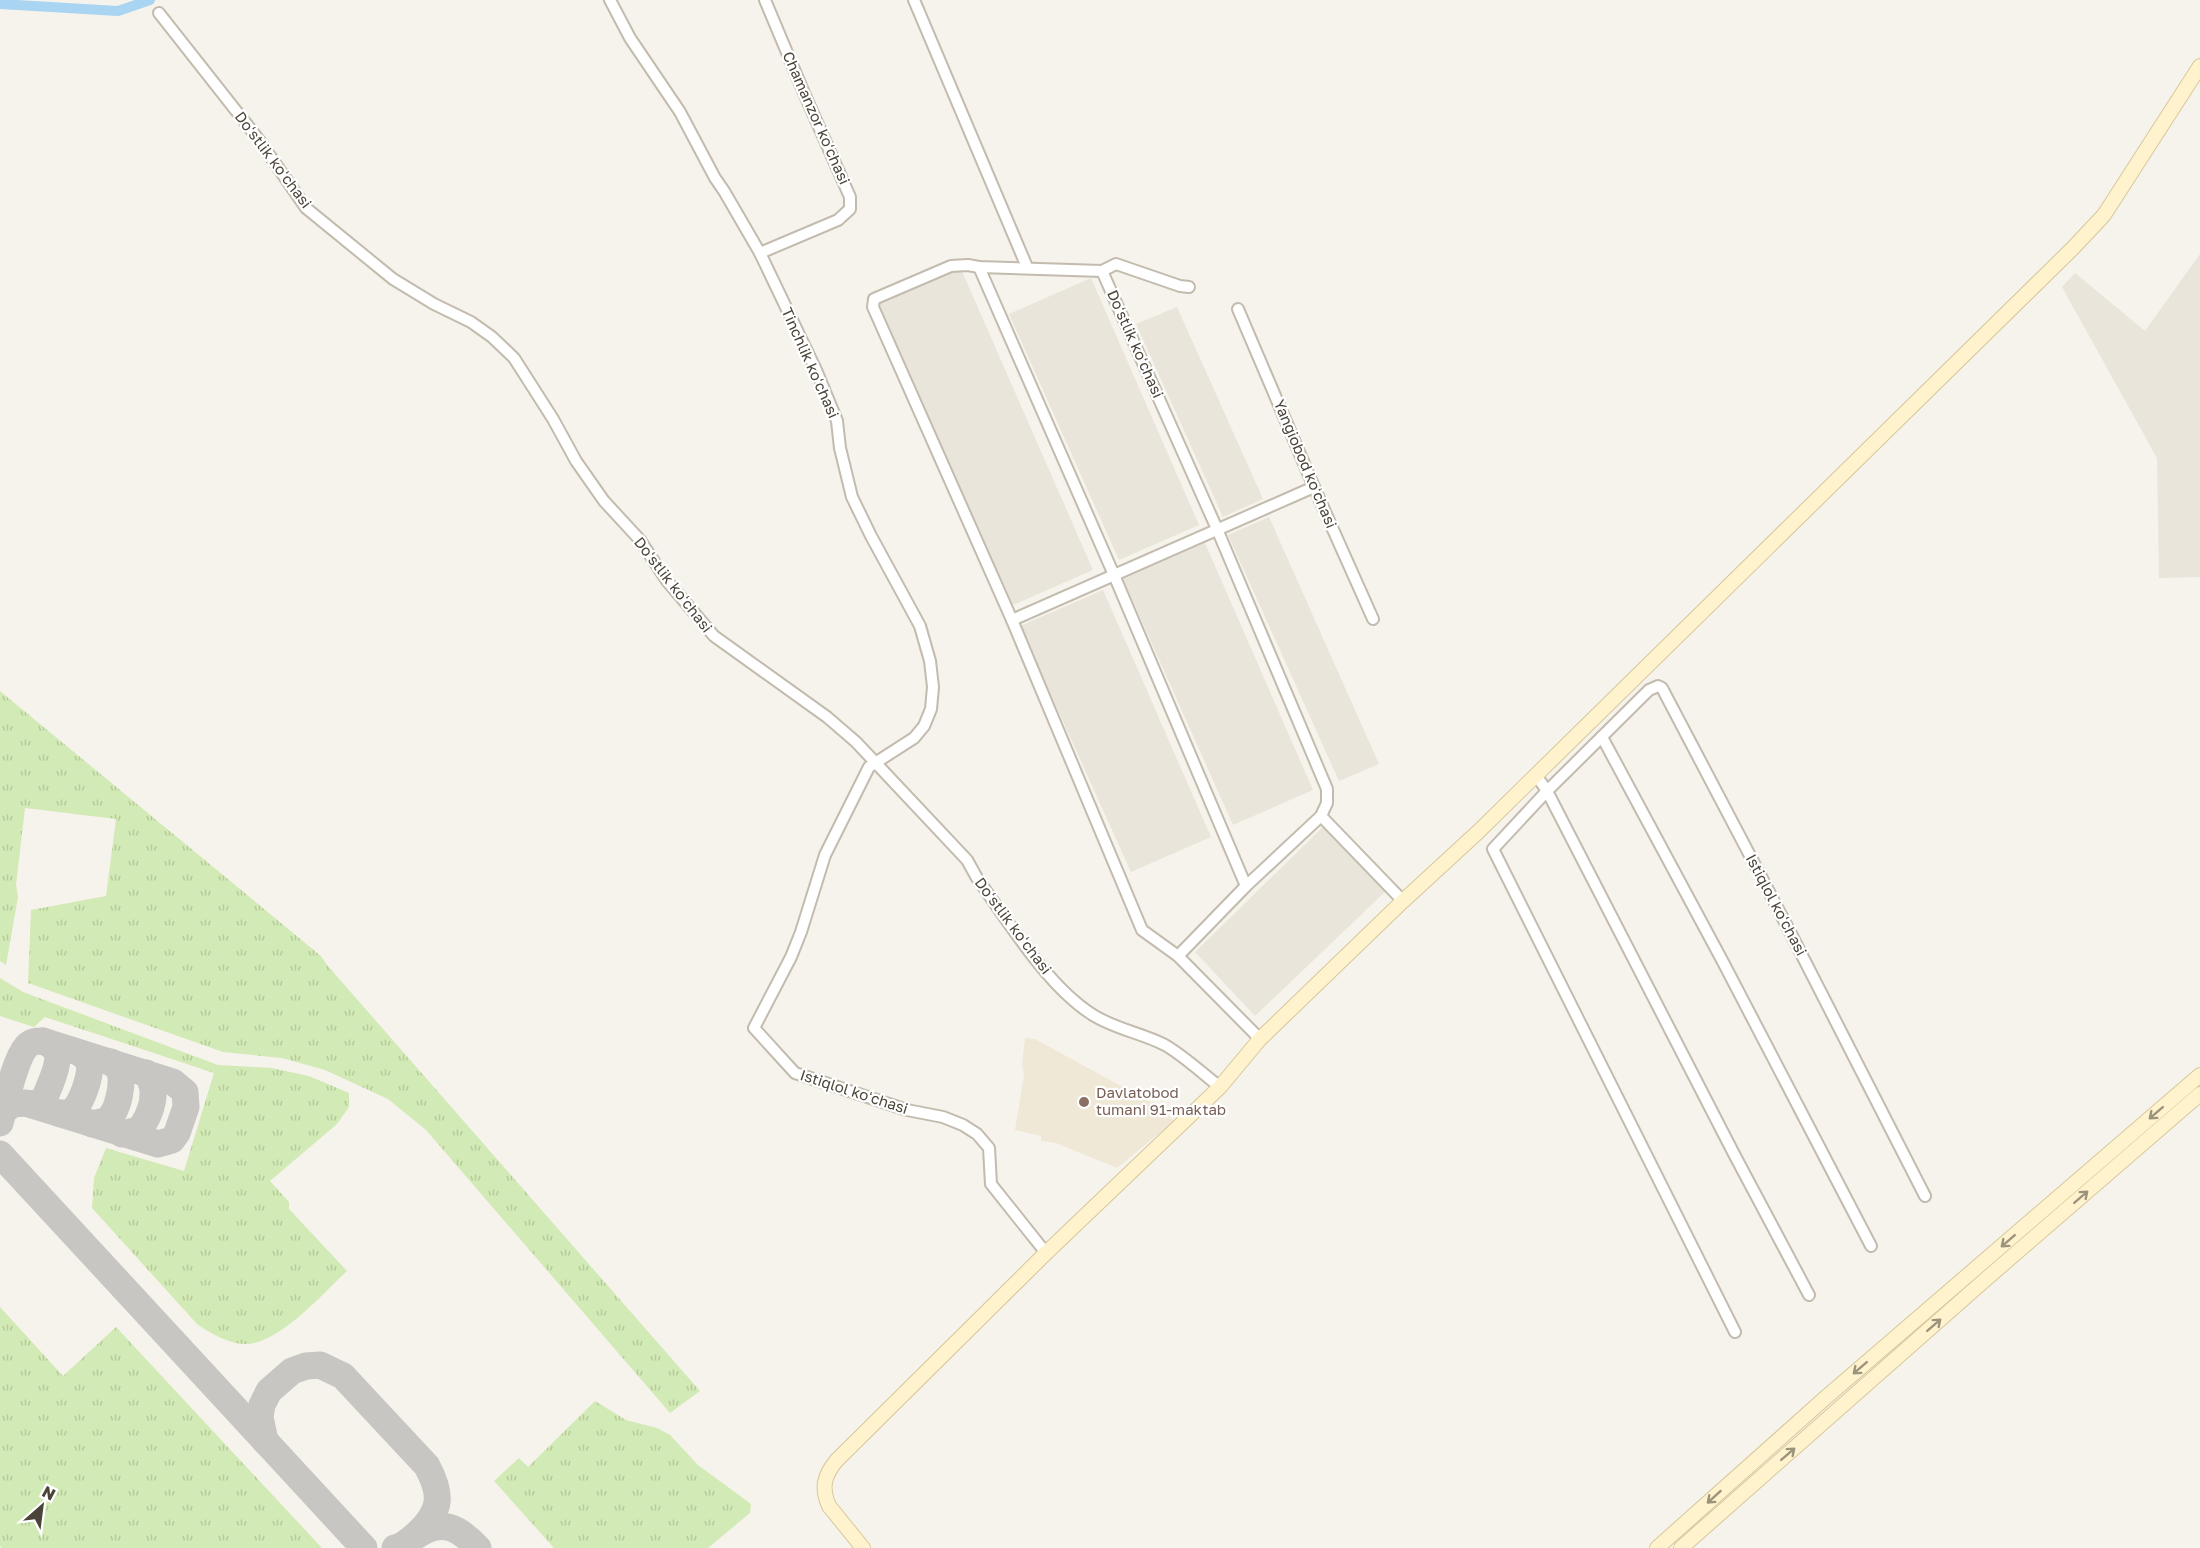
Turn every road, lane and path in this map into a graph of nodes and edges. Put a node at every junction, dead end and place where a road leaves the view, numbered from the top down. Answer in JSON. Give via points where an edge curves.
{"nodes":[{"id":1,"x":610,"y":0,"type":"edge"},
{"id":2,"x":765,"y":0,"type":"edge"},
{"id":3,"x":914,"y":0,"type":"edge"},
{"id":4,"x":159,"y":13,"type":"dead end"},
{"id":5,"x":2200,"y":66,"type":"edge"},
{"id":6,"x":760,"y":253,"type":"junction"},
{"id":7,"x":979,"y":267,"type":"junction"},
{"id":8,"x":1027,"y":267,"type":"junction"},
{"id":9,"x":1102,"y":271,"type":"junction"},
{"id":10,"x":1189,"y":287,"type":"dead end"},
{"id":11,"x":1238,"y":309,"type":"dead end"},
{"id":12,"x":1314,"y":487,"type":"junction"},
{"id":13,"x":1217,"y":529,"type":"junction"},
{"id":14,"x":1114,"y":575,"type":"junction"},
{"id":15,"x":1373,"y":619,"type":"dead end"},
{"id":16,"x":1012,"y":620,"type":"junction"},
{"id":17,"x":1602,"y":737,"type":"junction"},
{"id":18,"x":876,"y":762,"type":"junction"},
{"id":19,"x":1536,"y":775,"type":"junction"},
{"id":20,"x":1547,"y":791,"type":"junction"},
{"id":21,"x":1321,"y":816,"type":"junction"},
{"id":22,"x":1246,"y":886,"type":"junction"},
{"id":23,"x":1403,"y":900,"type":"junction"},
{"id":24,"x":1178,"y":956,"type":"junction"},
{"id":25,"x":1260,"y":1039,"type":"junction"},
{"id":26,"x":2200,"y":1075,"type":"edge"},
{"id":27,"x":1220,"y":1087,"type":"junction"},
{"id":28,"x":2200,"y":1095,"type":"edge"},
{"id":29,"x":1925,"y":1196,"type":"dead end"},
{"id":30,"x":1871,"y":1246,"type":"dead end"},
{"id":31,"x":1047,"y":1253,"type":"junction"},
{"id":32,"x":1809,"y":1295,"type":"dead end"},
{"id":33,"x":1735,"y":1332,"type":"dead end"},
{"id":34,"x":863,"y":1548,"type":"edge"},
{"id":35,"x":1657,"y":1548,"type":"edge"},
{"id":36,"x":1681,"y":1548,"type":"edge"}],
"edges":[{"from":1,"to":6,"type":"street","name":"Tinchlik koʻchasi","via":[[630,38],[680,112]]},
{"from":2,"to":6,"type":"street","name":"Chamanzor koʻchasi","via":[[850,197],[850,209],[838,220]]},
{"from":3,"to":8,"type":"street"},
{"from":4,"to":18,"type":"street","name":"Doʻstlik koʻchasi","via":[[259,140],[306,208],[393,279],[471,322],[514,358],[604,501],[640,540],[667,581],[714,636],[827,717]]},
{"from":5,"to":19,"type":"street","via":[[2104,214],[2073,248]]},
{"from":6,"to":18,"type":"street","name":"Tinchlik koʻchasi","via":[[837,421],[852,497],[920,626],[930,660],[933,687],[924,726],[914,738]]},
{"from":7,"to":8,"type":"street","name":"Doʻstlik koʻchasi"},
{"from":7,"to":14,"type":"street"},
{"from":7,"to":16,"type":"street","name":"Doʻstlik koʻchasi","via":[[951,266],[873,303]]},
{"from":8,"to":9,"type":"street","name":"Doʻstlik koʻchasi"},
{"from":9,"to":10,"type":"street","via":[[1116,264]]},
{"from":9,"to":13,"type":"street","name":"Doʻstlik koʻchasi"},
{"from":11,"to":12,"type":"street","name":"Yangiobod koʻchasi"},
{"from":12,"to":13,"type":"street"},
{"from":12,"to":15,"type":"street","name":"Yangiobod koʻchasi"},
{"from":13,"to":14,"type":"street"},
{"from":13,"to":21,"type":"street","name":"Doʻstlik koʻchasi","via":[[1327,789],[1327,803]]},
{"from":14,"to":16,"type":"street"},
{"from":14,"to":22,"type":"street"},
{"from":16,"to":24,"type":"street","name":"Doʻstlik koʻchasi","via":[[1142,930]]},
{"from":17,"to":20,"type":"street","name":"Istiqlol koʻchasi"},
{"from":17,"to":29,"type":"street","name":"Istiqlol koʻchasi","via":[[1649,690],[1662,688]]},
{"from":17,"to":30,"type":"street"},
{"from":18,"to":27,"type":"street","name":"Doʻstlik koʻchasi","via":[[967,860],[1037,960],[1072,998],[1108,1023],[1166,1046]]},
{"from":18,"to":31,"type":"street","name":"Istiqlol koʻchasi","via":[[864,773],[831,842],[791,957],[754,1028],[795,1073],[907,1110],[943,1117],[977,1134],[989,1148],[991,1184]]},
{"from":19,"to":20,"type":"street"},
{"from":19,"to":23,"type":"street"},
{"from":20,"to":32,"type":"street"},
{"from":20,"to":33,"type":"street","name":"Istiqlol koʻchasi","via":[[1493,849]]},
{"from":21,"to":22,"type":"street"},
{"from":21,"to":23,"type":"street"},
{"from":22,"to":24,"type":"street"},
{"from":23,"to":25,"type":"street"},
{"from":24,"to":25,"type":"street","name":"Doʻstlik koʻchasi"},
{"from":25,"to":27,"type":"street"},
{"from":26,"to":35,"type":"street","one_way":true},
{"from":27,"to":31,"type":"street"},
{"from":36,"to":28,"type":"street","one_way":true},
{"from":31,"to":34,"type":"street","via":[[828,1470],[824,1487],[829,1506]]}]}
